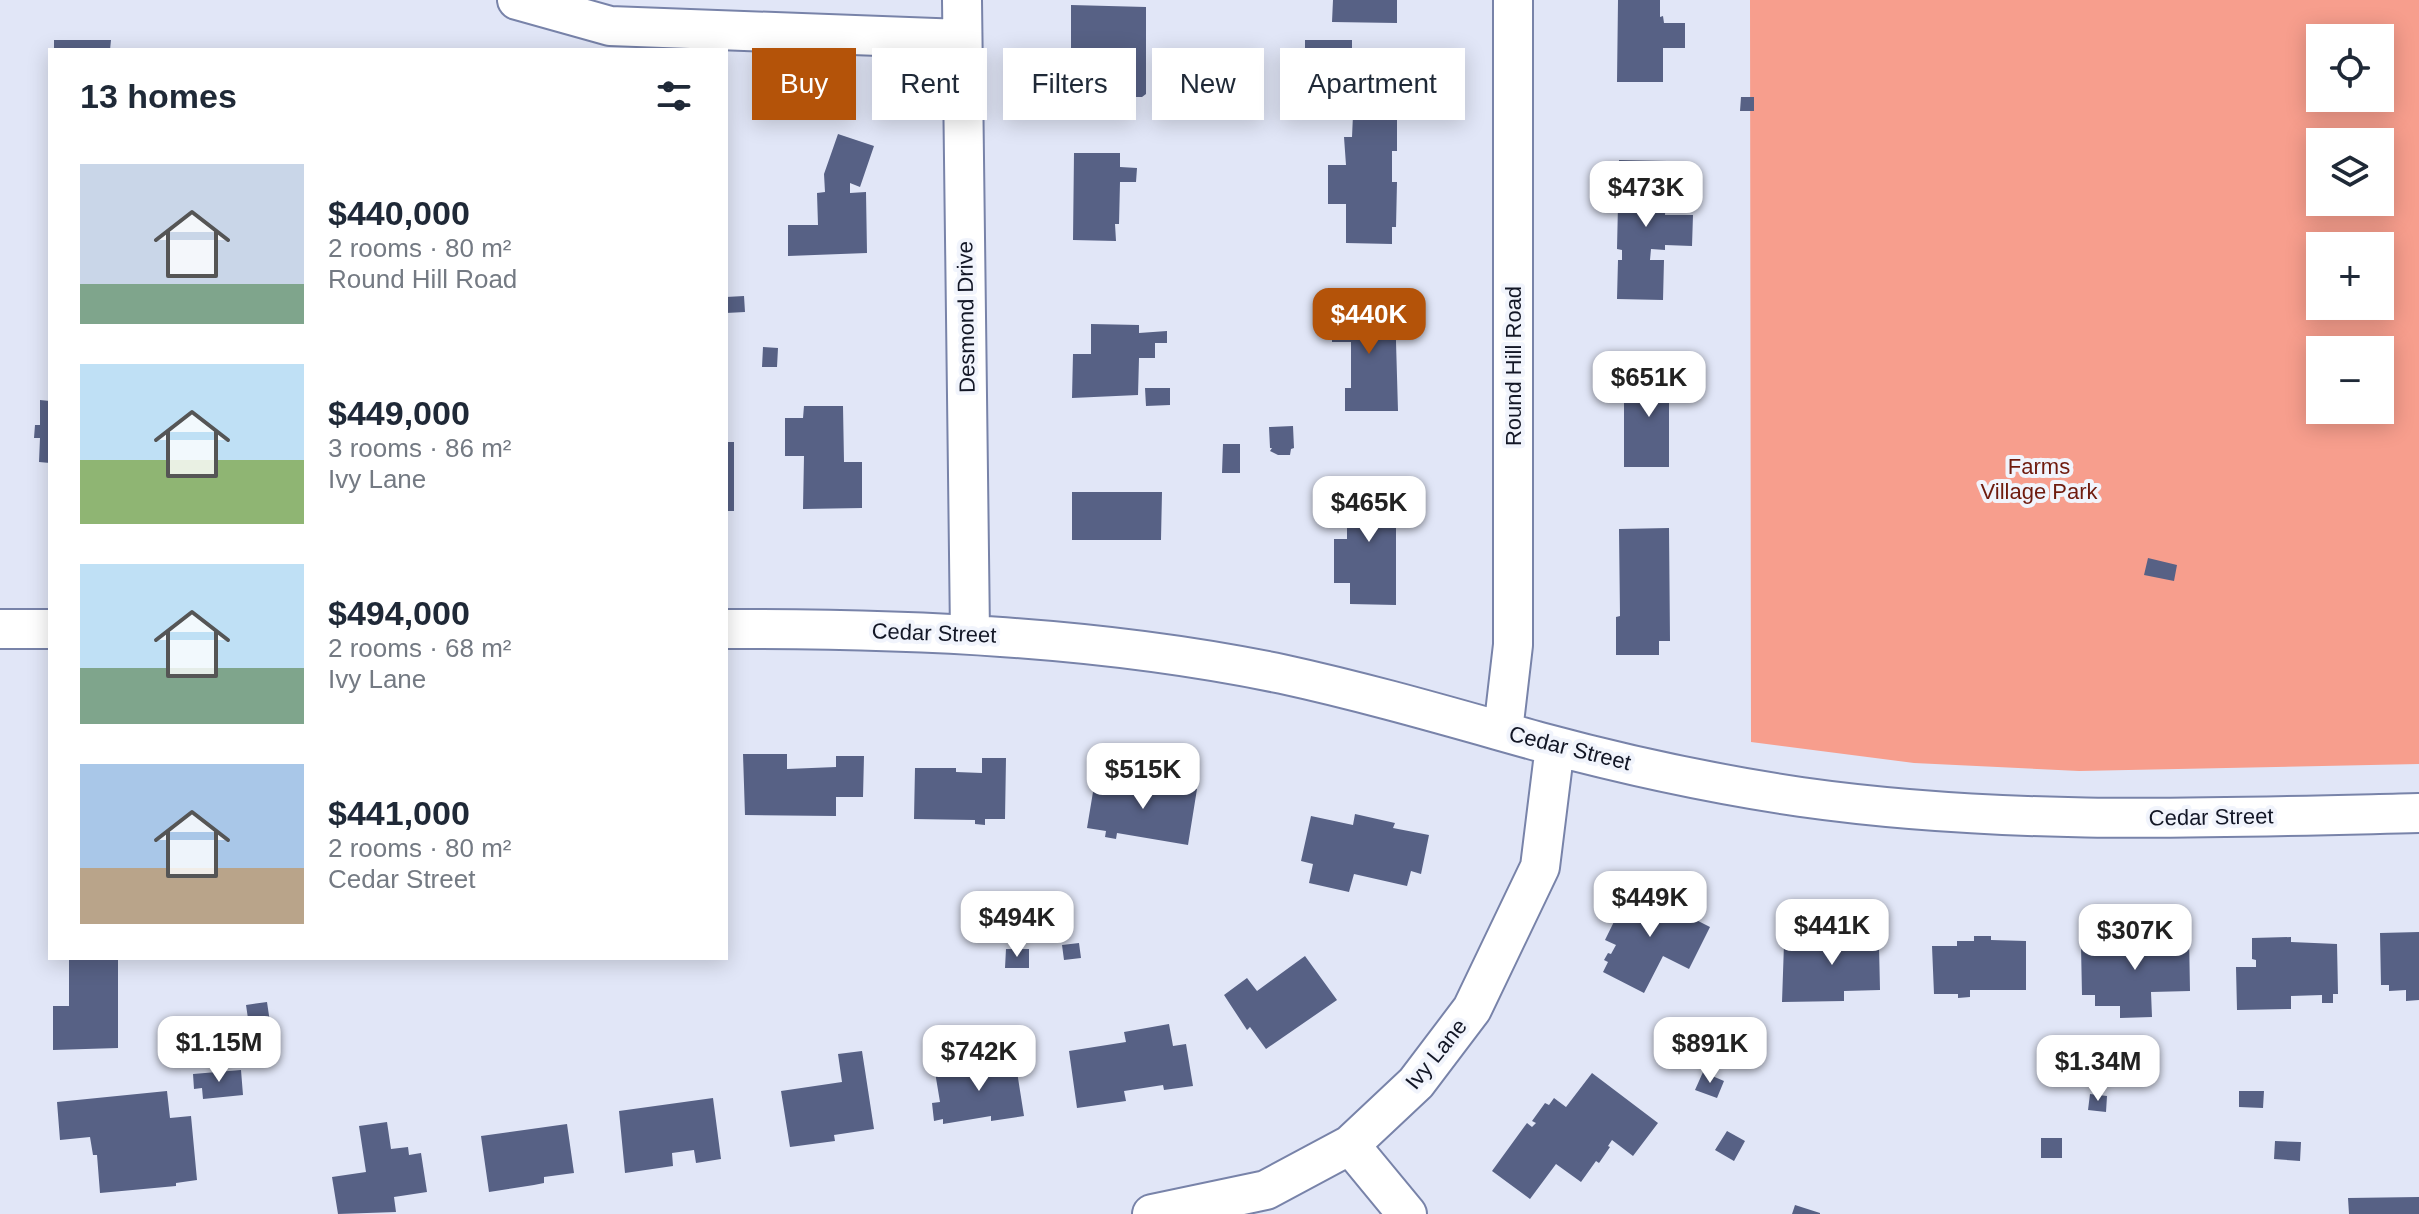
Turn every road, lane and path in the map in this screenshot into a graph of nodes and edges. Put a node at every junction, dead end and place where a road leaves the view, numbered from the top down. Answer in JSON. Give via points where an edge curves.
{"nodes":[{"id":1,"x":517,"y":0,"type":"edge"},
{"id":2,"x":962,"y":0,"type":"edge"},
{"id":3,"x":1513,"y":0,"type":"edge"},
{"id":4,"x":962,"y":39,"type":"junction"},
{"id":5,"x":0,"y":629,"type":"edge"},
{"id":6,"x":48,"y":629,"type":"edge"},
{"id":7,"x":728,"y":629,"type":"edge"},
{"id":8,"x":970,"y":633,"type":"junction"},
{"id":9,"x":1503,"y":731,"type":"junction"},
{"id":10,"x":1555,"y":746,"type":"junction"},
{"id":11,"x":2419,"y":813,"type":"edge"},
{"id":12,"x":1350,"y":1145,"type":"junction"},
{"id":13,"x":1152,"y":1214,"type":"edge"},
{"id":14,"x":1407,"y":1214,"type":"edge"}],
"edges":[{"from":1,"to":4,"type":"street","via":[[610,26]]},
{"from":2,"to":4,"type":"street","name":"Desmond Drive"},
{"from":3,"to":9,"type":"street","name":"Round Hill Road","via":[[1513,645]]},
{"from":4,"to":8,"type":"street","name":"Desmond Drive"},
{"from":5,"to":6,"type":"street"},
{"from":7,"to":8,"type":"street","name":"Cedar Street"},
{"from":8,"to":9,"type":"street","name":"Cedar Street","via":[[1223,663]]},
{"from":9,"to":10,"type":"street","name":"Cedar Street"},
{"from":10,"to":11,"type":"street","name":"Cedar Street","via":[[1796,796],[1988,816]]},
{"from":10,"to":12,"type":"street","name":"Ivy Lane","via":[[1540,867],[1472,1009],[1416,1083]]},
{"from":12,"to":13,"type":"street","name":"Ivy Lane","via":[[1266,1190]]},
{"from":12,"to":14,"type":"street"}]}
